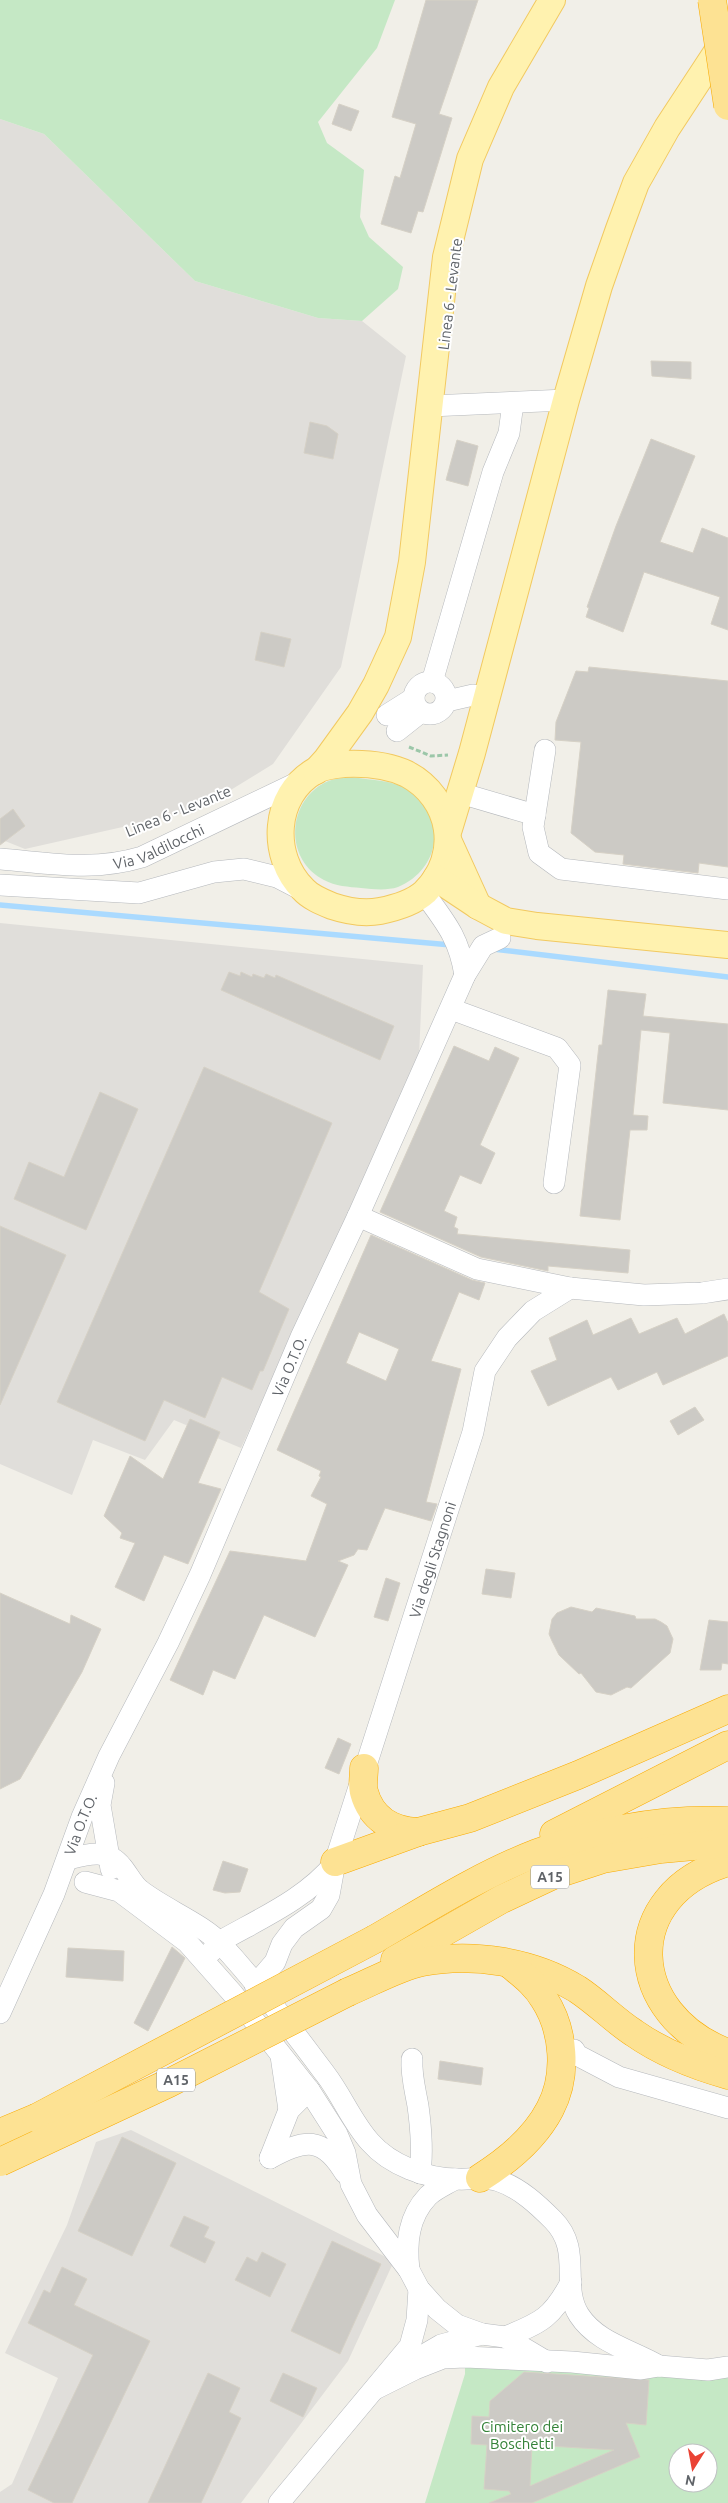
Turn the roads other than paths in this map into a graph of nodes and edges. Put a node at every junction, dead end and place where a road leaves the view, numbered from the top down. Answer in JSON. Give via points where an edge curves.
{"nodes":[{"id":1,"x":552,"y":0,"type":"edge"},
{"id":2,"x":712,"y":0,"type":"edge"},
{"id":3,"x":728,"y":35,"type":"edge"},
{"id":4,"x":728,"y":106,"type":"edge"},
{"id":5,"x":566,"y":400,"type":"junction"},
{"id":6,"x":508,"y":403,"type":"junction"},
{"id":7,"x":430,"y":406,"type":"junction"},
{"id":8,"x":432,"y":682,"type":"junction"},
{"id":9,"x":486,"y":698,"type":"junction"},
{"id":10,"x":447,"y":701,"type":"junction"},
{"id":11,"x":418,"y":705,"type":"junction"},
{"id":12,"x":396,"y":730,"type":"road end"},
{"id":13,"x":546,"y":750,"type":"dead end"},
{"id":14,"x":311,"y":775,"type":"junction"},
{"id":15,"x":460,"y":793,"type":"junction"},
{"id":16,"x":535,"y":815,"type":"junction"},
{"id":17,"x":449,"y":834,"type":"junction"},
{"id":18,"x":0,"y":858,"type":"edge"},
{"id":19,"x":430,"y":885,"type":"junction"},
{"id":20,"x":0,"y":886,"type":"edge"},
{"id":21,"x":728,"y":888,"type":"edge"},
{"id":22,"x":304,"y":891,"type":"junction"},
{"id":23,"x":478,"y":906,"type":"junction"},
{"id":24,"x":645,"y":937,"type":"junction"},
{"id":25,"x":500,"y":938,"type":"joint"},
{"id":26,"x":728,"y":946,"type":"edge"},
{"id":27,"x":465,"y":975,"type":"junction"},
{"id":28,"x":451,"y":1010,"type":"junction"},
{"id":29,"x":554,"y":1183,"type":"dead end"},
{"id":30,"x":358,"y":1216,"type":"junction"},
{"id":31,"x":570,"y":1288,"type":"junction"},
{"id":32,"x":728,"y":1288,"type":"edge"},
{"id":33,"x":728,"y":1709,"type":"edge"},
{"id":34,"x":728,"y":1745,"type":"edge"},
{"id":35,"x":109,"y":1756,"type":"junction"},
{"id":36,"x":728,"y":1763,"type":"edge"},
{"id":37,"x":364,"y":1768,"type":"junction"},
{"id":38,"x":628,"y":1798,"type":"junction"},
{"id":39,"x":728,"y":1821,"type":"edge"},
{"id":40,"x":418,"y":1832,"type":"junction"},
{"id":41,"x":728,"y":1843,"type":"edge"},
{"id":42,"x":110,"y":1858,"type":"junction"},
{"id":43,"x":68,"y":1859,"type":"junction"},
{"id":44,"x":335,"y":1862,"type":"junction"},
{"id":45,"x":728,"y":1862,"type":"edge"},
{"id":46,"x":85,"y":1882,"type":"junction"},
{"id":47,"x":462,"y":1890,"type":"junction"},
{"id":48,"x":119,"y":1891,"type":"junction"},
{"id":49,"x":54,"y":1894,"type":"junction"},
{"id":50,"x":219,"y":1942,"type":"junction"},
{"id":51,"x":204,"y":1961,"type":"junction"},
{"id":52,"x":401,"y":1964,"type":"junction"},
{"id":53,"x":509,"y":1964,"type":"junction"},
{"id":54,"x":255,"y":1985,"type":"junction"},
{"id":55,"x":0,"y":2013,"type":"edge"},
{"id":56,"x":568,"y":2049,"type":"junction"},
{"id":57,"x":281,"y":2053,"type":"junction"},
{"id":58,"x":728,"y":2053,"type":"edge"},
{"id":59,"x":412,"y":2059,"type":"dead end"},
{"id":60,"x":728,"y":2075,"type":"edge"},
{"id":61,"x":571,"y":2077,"type":"dead end"},
{"id":62,"x":309,"y":2090,"type":"junction"},
{"id":63,"x":343,"y":2104,"type":"junction"},
{"id":64,"x":728,"y":2108,"type":"edge"},
{"id":65,"x":289,"y":2110,"type":"junction"},
{"id":66,"x":0,"y":2133,"type":"edge"},
{"id":67,"x":0,"y":2162,"type":"edge"},
{"id":68,"x":420,"y":2173,"type":"junction"},
{"id":69,"x":468,"y":2179,"type":"junction"},
{"id":70,"x":352,"y":2184,"type":"junction"},
{"id":71,"x":409,"y":2270,"type":"junction"},
{"id":72,"x":571,"y":2282,"type":"junction"},
{"id":73,"x":419,"y":2289,"type":"junction"},
{"id":74,"x":482,"y":2334,"type":"junction"},
{"id":75,"x":505,"y":2337,"type":"junction"},
{"id":76,"x":547,"y":2362,"type":"junction"},
{"id":77,"x":659,"y":2366,"type":"junction"},
{"id":78,"x":728,"y":2368,"type":"edge"},
{"id":79,"x":375,"y":2389,"type":"junction"},
{"id":80,"x":279,"y":2503,"type":"edge"}],
"edges":[{"from":1,"to":7,"type":"main road","via":[[500,87],[470,159],[446,257]]},
{"from":2,"to":4,"type":"highway","bridge":true},
{"from":3,"to":5,"type":"main road","via":[[667,128],[636,183],[599,286]]},
{"from":5,"to":6,"type":"street"},
{"from":5,"to":9,"type":"main road"},
{"from":6,"to":7,"type":"street"},
{"from":6,"to":8,"type":"street","via":[[494,444],[493,472]]},
{"from":7,"to":14,"type":"main road","via":[[412,562],[398,637],[360,713]]},
{"from":8,"to":10,"type":"street","via":[[442,686]]},
{"from":8,"to":11,"type":"street","via":[[418,688]]},
{"from":9,"to":10,"type":"street","via":[[473,696]]},
{"from":9,"to":15,"type":"main road"},
{"from":10,"to":11,"type":"street","via":[[437,714],[426,714]]},
{"from":11,"to":12,"type":"street"},
{"from":13,"to":16,"type":"street"},
{"from":14,"to":17,"type":"main road","via":[[332,766],[360,764],[377,765],[406,774],[431,792],[440,804]]},
{"from":14,"to":18,"type":"street","name":"Via Valdilocchi","via":[[142,857],[123,863],[85,866]]},
{"from":14,"to":22,"type":"main road","via":[[294,789],[280,829],[280,846],[289,872]]},
{"from":15,"to":16,"type":"street"},
{"from":15,"to":17,"type":"main road"},
{"from":16,"to":21,"type":"street","via":[[533,827],[538,853],[561,869]]},
{"from":17,"to":19,"type":"main road","via":[[444,862]]},
{"from":17,"to":23,"type":"main road"},
{"from":19,"to":22,"type":"main road","via":[[403,905],[379,912],[352,912]]},
{"from":19,"to":23,"type":"main road"},
{"from":19,"to":27,"type":"street","via":[[462,953]]},
{"from":20,"to":22,"type":"street","name":"Via Valdilocchi","via":[[139,893],[214,872],[244,869],[277,877]]},
{"from":23,"to":24,"type":"main road","via":[[506,921]]},
{"from":24,"to":25,"type":"main road","via":[[616,947]]},
{"from":24,"to":26,"type":"main road"},
{"from":25,"to":27,"type":"street","name":"Via O.T.O.","via":[[483,946]]},
{"from":27,"to":28,"type":"street","name":"Via O.T.O."},
{"from":28,"to":29,"type":"street","via":[[557,1048],[563,1053],[570,1065]]},
{"from":28,"to":30,"type":"street","name":"Via O.T.O."},
{"from":30,"to":31,"type":"street","via":[[477,1268]]},
{"from":30,"to":35,"type":"street","name":"Via O.T.O.","via":[[302,1337],[200,1575]]},
{"from":31,"to":32,"type":"street","via":[[644,1295],[702,1293]]},
{"from":31,"to":37,"type":"street","name":"Via degli Stagnoni","via":[[533,1311],[507,1338],[485,1370],[470,1441]]},
{"from":33,"to":40,"type":"highway","via":[[470,1818]]},
{"from":34,"to":38,"type":"highway"},
{"from":35,"to":42,"type":"street","name":"Via O.T.O.","via":[[100,1805]]},
{"from":35,"to":43,"type":"street","name":"Via O.T.O.","via":[[82,1817]]},
{"from":36,"to":38,"type":"highway"},
{"from":37,"to":40,"type":"highway","via":[[363,1791],[373,1811],[386,1825]]},
{"from":37,"to":44,"type":"street","name":"Via degli Stagnoni"},
{"from":38,"to":47,"type":"highway","via":[[488,1867]]},
{"from":39,"to":47,"type":"highway","name":"A15","number":"A15","via":[[635,1827],[587,1837],[536,1854]]},
{"from":40,"to":44,"type":"highway"},
{"from":41,"to":52,"type":"highway","name":"A15","number":"A15","via":[[661,1849],[603,1859],[551,1876],[502,1899]]},
{"from":42,"to":43,"type":"street","via":[[94,1852]]},
{"from":42,"to":46,"type":"street"},
{"from":42,"to":48,"type":"street","name":"Via O.T.O.","via":[[112,1878]]},
{"from":42,"to":50,"type":"street","via":[[120,1864],[138,1890]]},
{"from":43,"to":49,"type":"street","name":"Via O.T.O."},
{"from":44,"to":50,"type":"street","via":[[314,1885]]},
{"from":44,"to":54,"type":"street","via":[[330,1895],[321,1909],[294,1928],[274,1962]]},
{"from":45,"to":58,"type":"highway","via":[[692,1876],[665,1900],[648,1945],[651,1975],[660,1999],[675,2021],[699,2040]]},
{"from":46,"to":48,"type":"street"},
{"from":46,"to":49,"type":"street"},
{"from":47,"to":66,"type":"highway","name":"A15","number":"A15","bridge":true,"via":[[375,1939]]},
{"from":48,"to":51,"type":"street","via":[[187,1942]]},
{"from":49,"to":55,"type":"street","name":"Via O.T.O."},
{"from":50,"to":51,"type":"street"},
{"from":50,"to":54,"type":"street"},
{"from":51,"to":57,"type":"street"},
{"from":52,"to":53,"type":"highway","via":[[461,1957]]},
{"from":52,"to":67,"type":"highway","name":"A15","number":"A15","bridge":true,"via":[[169,2083]]},
{"from":53,"to":56,"type":"highway","via":[[530,1981],[544,1999]]},
{"from":53,"to":60,"type":"highway","via":[[542,1972],[576,1989],[635,2034],[691,2063]]},
{"from":54,"to":63,"type":"street","via":[[328,2077]]},
{"from":56,"to":61,"type":"street"},
{"from":56,"to":64,"type":"street","via":[[619,2077]]},
{"from":56,"to":69,"type":"highway","via":[[551,2108],[535,2132],[493,2170]]},
{"from":57,"to":62,"type":"street"},
{"from":57,"to":65,"type":"street"},
{"from":59,"to":68,"type":"street","via":[[411,2073],[423,2154]]},
{"from":62,"to":63,"type":"street","via":[[325,2093]]},
{"from":62,"to":65,"type":"street"},
{"from":62,"to":70,"type":"street","via":[[337,2134]]},
{"from":63,"to":68,"type":"street","via":[[370,2142],[392,2160]]},
{"from":65,"to":70,"type":"street","via":[[270,2158],[290,2147],[314,2144],[336,2158]]},
{"from":68,"to":69,"type":"street"},
{"from":69,"to":71,"type":"street","via":[[429,2195],[412,2218],[407,2248]]},
{"from":69,"to":72,"type":"street","via":[[499,2181],[516,2189],[555,2222],[568,2242]]},
{"from":70,"to":71,"type":"street","via":[[367,2216]]},
{"from":71,"to":73,"type":"street"},
{"from":72,"to":75,"type":"street","via":[[560,2303],[538,2324]]},
{"from":72,"to":77,"type":"street","via":[[573,2302],[592,2329],[606,2341]]},
{"from":73,"to":74,"type":"street","via":[[457,2325]]},
{"from":73,"to":79,"type":"street","via":[[417,2320],[410,2346]]},
{"from":74,"to":75,"type":"street"},
{"from":74,"to":79,"type":"street","via":[[442,2345],[416,2359]]},
{"from":75,"to":76,"type":"street"},
{"from":76,"to":77,"type":"street","via":[[641,2369]]},
{"from":76,"to":79,"type":"street","via":[[443,2358],[415,2368]]},
{"from":77,"to":78,"type":"street","via":[[708,2370]]},
{"from":79,"to":80,"type":"street","via":[[357,2406]]}]}
